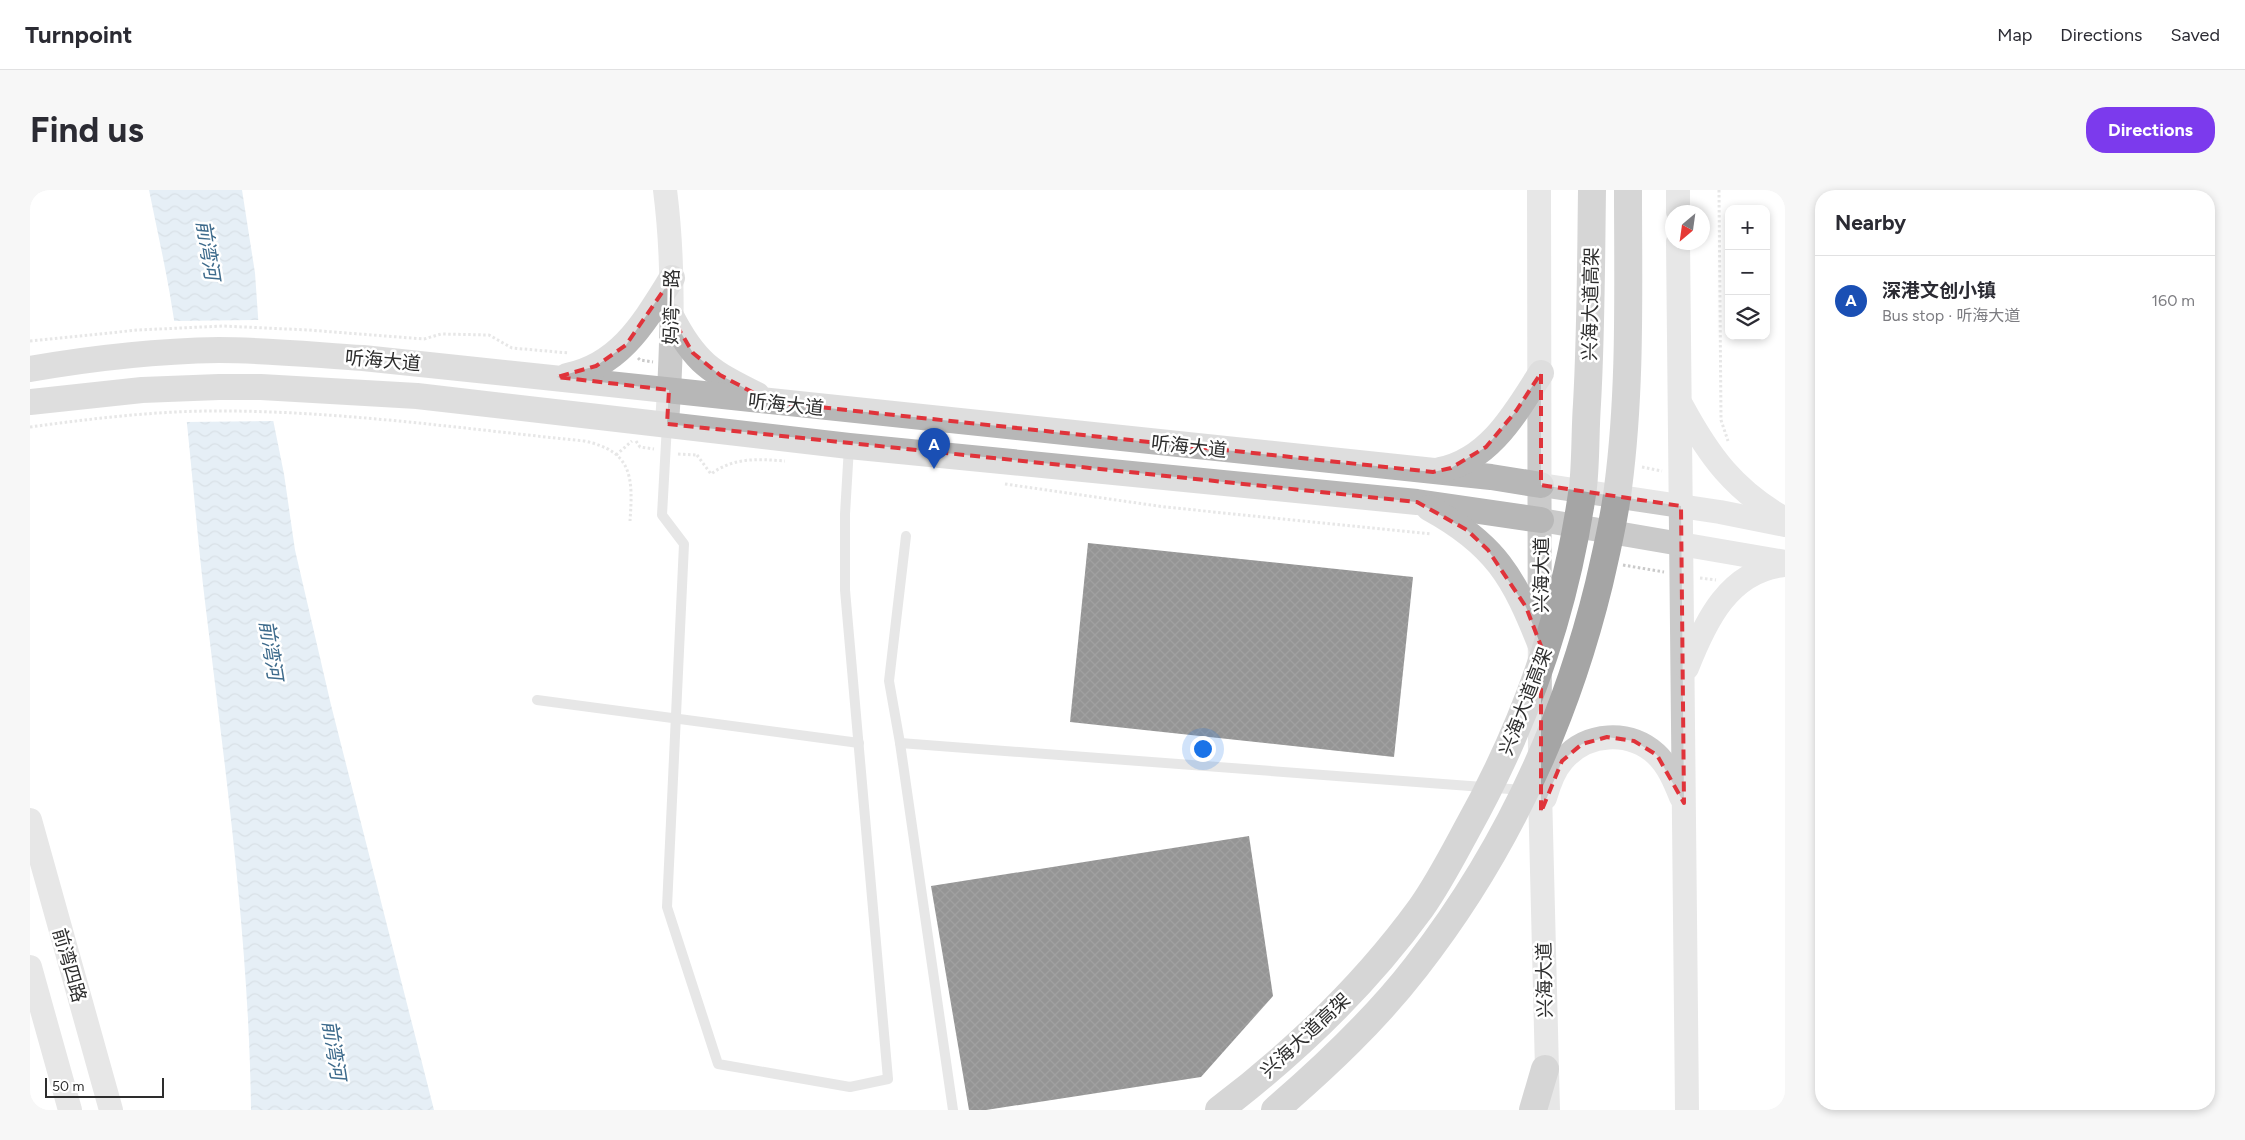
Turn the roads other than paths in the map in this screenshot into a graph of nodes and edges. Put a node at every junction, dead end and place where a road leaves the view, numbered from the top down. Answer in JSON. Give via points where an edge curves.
{"nodes":[{"id":1,"x":665,"y":190,"type":"edge"},
{"id":2,"x":1539,"y":190,"type":"edge"},
{"id":3,"x":1578,"y":190,"type":"edge"},
{"id":4,"x":1592,"y":190,"type":"edge"},
{"id":5,"x":1628,"y":190,"type":"edge"},
{"id":6,"x":1678,"y":190,"type":"edge"},
{"id":7,"x":1678,"y":205,"type":"edge"},
{"id":8,"x":1678,"y":250,"type":"edge"},
{"id":9,"x":672,"y":278,"type":"junction"},
{"id":10,"x":671,"y":316,"type":"junction"},
{"id":11,"x":1590,"y":359,"type":"junction"},
{"id":12,"x":30,"y":369,"type":"edge"},
{"id":13,"x":1541,"y":373,"type":"junction"},
{"id":14,"x":557,"y":377,"type":"junction"},
{"id":15,"x":669,"y":390,"type":"junction"},
{"id":16,"x":30,"y":402,"type":"edge"},
{"id":17,"x":771,"y":402,"type":"junction"},
{"id":18,"x":1680,"y":403,"type":"junction"},
{"id":19,"x":667,"y":424,"type":"junction"},
{"id":20,"x":849,"y":446,"type":"junction"},
{"id":21,"x":1433,"y":472,"type":"junction"},
{"id":22,"x":1541,"y":484,"type":"junction"},
{"id":23,"x":1417,"y":502,"type":"junction"},
{"id":24,"x":1681,"y":506,"type":"junction"},
{"id":25,"x":1785,"y":519,"type":"edge"},
{"id":26,"x":1541,"y":520,"type":"junction"},
{"id":27,"x":1785,"y":525,"type":"edge"},
{"id":28,"x":906,"y":536,"type":"dead end"},
{"id":29,"x":1682,"y":544,"type":"junction"},
{"id":30,"x":1785,"y":564,"type":"edge"},
{"id":31,"x":1541,"y":646,"type":"junction"},
{"id":32,"x":1683,"y":679,"type":"junction"},
{"id":33,"x":536,"y":700,"type":"dead end"},
{"id":34,"x":676,"y":719,"type":"junction"},
{"id":35,"x":859,"y":743,"type":"junction"},
{"id":36,"x":900,"y":743,"type":"junction"},
{"id":37,"x":1541,"y":802,"type":"junction"},
{"id":38,"x":1684,"y":803,"type":"junction"},
{"id":39,"x":30,"y":820,"type":"edge"},
{"id":40,"x":30,"y":967,"type":"edge"},
{"id":41,"x":1545,"y":1069,"type":"junction"},
{"id":42,"x":70,"y":1110,"type":"edge"},
{"id":43,"x":110,"y":1110,"type":"edge"},
{"id":44,"x":953,"y":1110,"type":"edge"},
{"id":45,"x":1219,"y":1110,"type":"edge"},
{"id":46,"x":1276,"y":1110,"type":"edge"},
{"id":47,"x":1533,"y":1110,"type":"edge"},
{"id":48,"x":1548,"y":1110,"type":"edge"},
{"id":49,"x":1688,"y":1110,"type":"edge"}],
"edges":[{"from":1,"to":9,"type":"street","name":"妈湾一路"},
{"from":2,"to":13,"type":"street","name":"兴海大道"},
{"from":3,"to":11,"type":"main road"},
{"from":4,"to":11,"type":"main road","name":"兴海大道高架"},
{"from":5,"to":46,"type":"main road","name":"兴海大道高架","via":[[1628,388],[1618,490],[1594,604],[1563,700],[1515,811],[1449,924],[1363,1028]]},
{"from":6,"to":7,"type":"street"},
{"from":8,"to":18,"type":"street"},
{"from":9,"to":10,"type":"street","name":"妈湾一路"},
{"from":9,"to":14,"type":"main road","via":[[626,345],[596,366]]},
{"from":10,"to":15,"type":"street","name":"妈湾一路"},
{"from":10,"to":17,"type":"main road","via":[[693,353],[706,366]]},
{"from":11,"to":45,"type":"main road","name":"兴海大道高架","via":[[1583,485],[1561,597],[1533,690],[1487,794],[1422,906],[1391,947],[1303,1040]]},
{"from":12,"to":14,"type":"main road","name":"听海大道","via":[[139,342],[220,350],[307,342],[423,363]]},
{"from":13,"to":21,"type":"main road","via":[[1516,411],[1486,447],[1451,468]]},
{"from":13,"to":22,"type":"street","name":"兴海大道"},
{"from":14,"to":15,"type":"main road","name":"听海大道"},
{"from":15,"to":17,"type":"main road","name":"听海大道"},
{"from":15,"to":19,"type":"street","name":"妈湾一路"},
{"from":16,"to":19,"type":"main road","name":"听海大道","via":[[143,402],[219,387],[305,401],[417,396]]},
{"from":17,"to":21,"type":"main road","name":"听海大道"},
{"from":18,"to":24,"type":"street"},
{"from":18,"to":25,"type":"street","via":[[1703,444],[1725,473],[1743,490]]},
{"from":19,"to":20,"type":"main road","name":"听海大道"},
{"from":19,"to":34,"type":"lane","via":[[662,515],[684,544]]},
{"from":20,"to":23,"type":"main road","name":"听海大道"},
{"from":20,"to":35,"type":"lane","via":[[845,514],[846,590]]},
{"from":21,"to":22,"type":"main road","name":"听海大道"},
{"from":22,"to":24,"type":"street"},
{"from":22,"to":26,"type":"street","name":"兴海大道"},
{"from":23,"to":26,"type":"main road","name":"听海大道"},
{"from":23,"to":31,"type":"main road","via":[[1467,530],[1498,561],[1526,607]]},
{"from":24,"to":27,"type":"street"},
{"from":24,"to":29,"type":"street"},
{"from":26,"to":29,"type":"street"},
{"from":26,"to":31,"type":"street","name":"兴海大道"},
{"from":28,"to":36,"type":"lane","via":[[889,681]]},
{"from":29,"to":30,"type":"street"},
{"from":29,"to":32,"type":"street"},
{"from":30,"to":32,"type":"street","via":[[1742,580],[1730,590],[1706,624]]},
{"from":31,"to":37,"type":"street","name":"兴海大道"},
{"from":32,"to":38,"type":"street"},
{"from":33,"to":34,"type":"lane"},
{"from":34,"to":35,"type":"lane"},
{"from":34,"to":35,"type":"lane","via":[[667,907],[718,1064],[850,1087],[888,1079]]},
{"from":36,"to":37,"type":"lane"},
{"from":36,"to":44,"type":"lane"},
{"from":37,"to":38,"type":"street","via":[[1562,761],[1582,744],[1607,737],[1634,741],[1657,755]]},
{"from":37,"to":41,"type":"street","name":"兴海大道"},
{"from":38,"to":49,"type":"street"},
{"from":39,"to":43,"type":"street","name":"前湾四路"},
{"from":40,"to":42,"type":"street","name":"前湾四路"},
{"from":41,"to":47,"type":"main road"},
{"from":41,"to":48,"type":"street","name":"兴海大道"}]}
